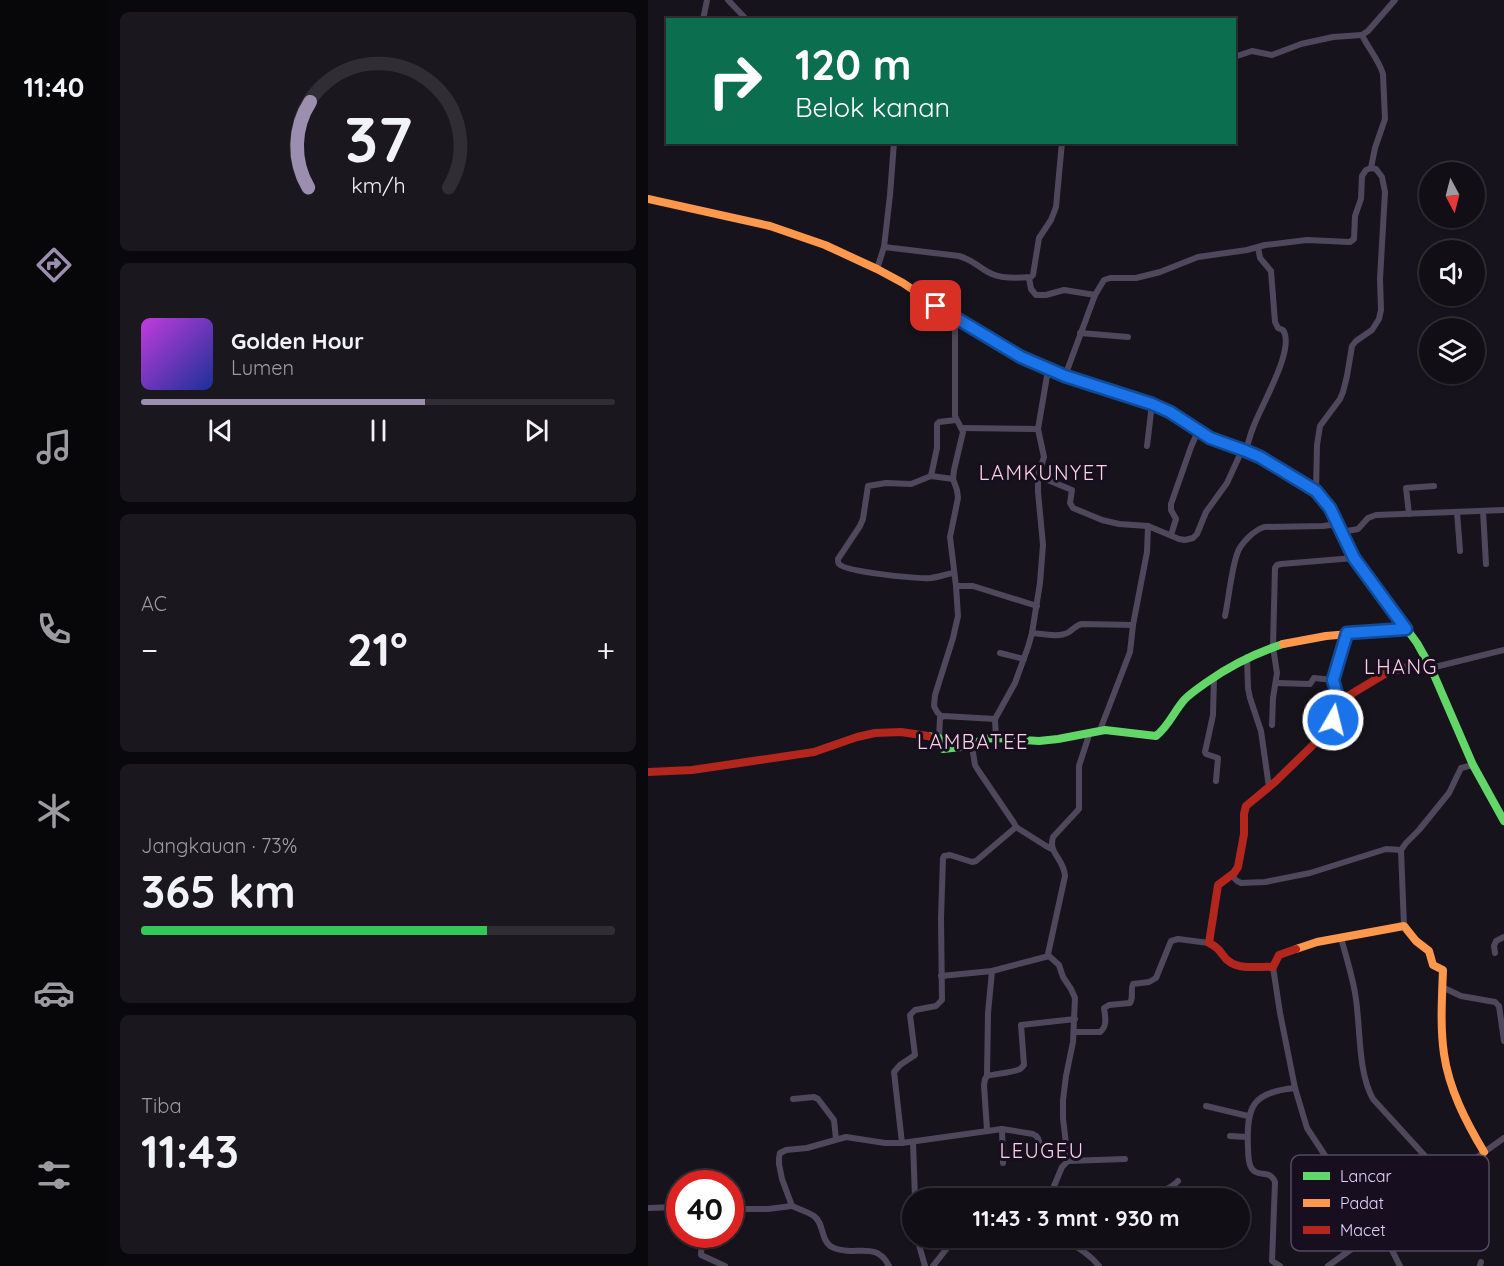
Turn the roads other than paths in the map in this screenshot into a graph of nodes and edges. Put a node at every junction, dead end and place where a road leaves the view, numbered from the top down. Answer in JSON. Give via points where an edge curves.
{"nodes":[{"id":1,"x":707,"y":0,"type":"edge"},
{"id":2,"x":728,"y":0,"type":"edge"},
{"id":3,"x":1395,"y":0,"type":"edge"},
{"id":4,"x":703,"y":18,"type":"edge"},
{"id":5,"x":745,"y":18,"type":"edge"},
{"id":6,"x":1362,"y":35,"type":"junction"},
{"id":7,"x":1236,"y":56,"type":"edge"},
{"id":8,"x":894,"y":144,"type":"edge"},
{"id":9,"x":1062,"y":144,"type":"edge"},
{"id":10,"x":1371,"y":168,"type":"junction"},
{"id":11,"x":648,"y":199,"type":"edge"},
{"id":12,"x":884,"y":247,"type":"junction"},
{"id":13,"x":1258,"y":247,"type":"junction"},
{"id":14,"x":877,"y":269,"type":"junction"},
{"id":15,"x":1029,"y":278,"type":"junction"},
{"id":16,"x":1095,"y":295,"type":"junction"},
{"id":17,"x":955,"y":318,"type":"junction"},
{"id":18,"x":1080,"y":333,"type":"junction"},
{"id":19,"x":1128,"y":337,"type":"dead end"},
{"id":20,"x":1048,"y":369,"type":"junction"},
{"id":21,"x":1065,"y":376,"type":"junction"},
{"id":22,"x":1152,"y":404,"type":"junction"},
{"id":23,"x":956,"y":420,"type":"junction"},
{"id":24,"x":962,"y":428,"type":"junction"},
{"id":25,"x":1038,"y":429,"type":"junction"},
{"id":26,"x":1198,"y":431,"type":"junction"},
{"id":27,"x":1147,"y":446,"type":"dead end"},
{"id":28,"x":1244,"y":450,"type":"junction"},
{"id":29,"x":931,"y":476,"type":"junction"},
{"id":30,"x":1038,"y":476,"type":"junction"},
{"id":31,"x":953,"y":479,"type":"junction"},
{"id":32,"x":1434,"y":486,"type":"dead end"},
{"id":33,"x":1316,"y":491,"type":"junction"},
{"id":34,"x":1504,"y":510,"type":"edge"},
{"id":35,"x":1483,"y":511,"type":"junction"},
{"id":36,"x":1457,"y":512,"type":"junction"},
{"id":37,"x":1409,"y":514,"type":"junction"},
{"id":38,"x":1504,"y":514,"type":"edge"},
{"id":39,"x":1148,"y":525,"type":"junction"},
{"id":40,"x":1340,"y":528,"type":"junction"},
{"id":41,"x":1171,"y":535,"type":"junction"},
{"id":42,"x":1460,"y":551,"type":"dead end"},
{"id":43,"x":1354,"y":558,"type":"junction"},
{"id":44,"x":1486,"y":564,"type":"dead end"},
{"id":45,"x":954,"y":573,"type":"junction"},
{"id":46,"x":956,"y":586,"type":"junction"},
{"id":47,"x":1036,"y":606,"type":"junction"},
{"id":48,"x":1225,"y":616,"type":"dead end"},
{"id":49,"x":1133,"y":625,"type":"junction"},
{"id":50,"x":1406,"y":629,"type":"junction"},
{"id":51,"x":1032,"y":633,"type":"junction"},
{"id":52,"x":1347,"y":633,"type":"junction"},
{"id":53,"x":1273,"y":647,"type":"junction"},
{"id":54,"x":1504,"y":650,"type":"edge"},
{"id":55,"x":999,"y":653,"type":"dead end"},
{"id":56,"x":1247,"y":657,"type":"junction"},
{"id":57,"x":1024,"y":659,"type":"junction"},
{"id":58,"x":1430,"y":667,"type":"junction"},
{"id":59,"x":1214,"y":678,"type":"junction"},
{"id":60,"x":1333,"y":680,"type":"junction"},
{"id":61,"x":1276,"y":683,"type":"junction"},
{"id":62,"x":1342,"y":703,"type":"junction"},
{"id":63,"x":942,"y":717,"type":"junction"},
{"id":64,"x":995,"y":719,"type":"junction"},
{"id":65,"x":1272,"y":725,"type":"dead end"},
{"id":66,"x":1100,"y":730,"type":"junction"},
{"id":67,"x":1090,"y":732,"type":"junction"},
{"id":68,"x":939,"y":738,"type":"junction"},
{"id":69,"x":996,"y":738,"type":"junction"},
{"id":70,"x":972,"y":746,"type":"junction"},
{"id":71,"x":1473,"y":765,"type":"junction"},
{"id":72,"x":648,"y":772,"type":"edge"},
{"id":73,"x":1216,"y":781,"type":"dead end"},
{"id":74,"x":1269,"y":787,"type":"junction"},
{"id":75,"x":1504,"y":820,"type":"edge"},
{"id":76,"x":1016,"y":827,"type":"junction"},
{"id":77,"x":1052,"y":849,"type":"junction"},
{"id":78,"x":1401,"y":850,"type":"junction"},
{"id":79,"x":1231,"y":875,"type":"junction"},
{"id":80,"x":1404,"y":926,"type":"junction"},
{"id":81,"x":1504,"y":937,"type":"edge"},
{"id":82,"x":1341,"y":938,"type":"junction"},
{"id":83,"x":1209,"y":943,"type":"junction"},
{"id":84,"x":1495,"y":953,"type":"dead end"},
{"id":85,"x":1049,"y":956,"type":"junction"},
{"id":86,"x":1273,"y":967,"type":"junction"},
{"id":87,"x":992,"y":971,"type":"junction"},
{"id":88,"x":941,"y":976,"type":"junction"},
{"id":89,"x":1444,"y":988,"type":"junction"},
{"id":90,"x":1501,"y":1005,"type":"edge"},
{"id":91,"x":1075,"y":1019,"type":"junction"},
{"id":92,"x":1074,"y":1032,"type":"junction"},
{"id":93,"x":1504,"y":1041,"type":"edge"},
{"id":94,"x":987,"y":1076,"type":"junction"},
{"id":95,"x":1295,"y":1088,"type":"junction"},
{"id":96,"x":793,"y":1099,"type":"dead end"},
{"id":97,"x":1206,"y":1106,"type":"dead end"},
{"id":98,"x":1248,"y":1116,"type":"junction"},
{"id":99,"x":1002,"y":1129,"type":"junction"},
{"id":100,"x":987,"y":1130,"type":"junction"},
{"id":101,"x":1230,"y":1136,"type":"dead end"},
{"id":102,"x":1247,"y":1137,"type":"junction"},
{"id":103,"x":1504,"y":1138,"type":"edge"},
{"id":104,"x":836,"y":1139,"type":"junction"},
{"id":105,"x":913,"y":1142,"type":"junction"},
{"id":106,"x":902,"y":1143,"type":"junction"},
{"id":107,"x":1484,"y":1152,"type":"junction"},
{"id":108,"x":1325,"y":1155,"type":"edge"},
{"id":109,"x":1424,"y":1155,"type":"edge"},
{"id":110,"x":1480,"y":1155,"type":"edge"},
{"id":111,"x":1067,"y":1157,"type":"junction"},
{"id":112,"x":1125,"y":1159,"type":"dead end"},
{"id":113,"x":1003,"y":1163,"type":"dead end"},
{"id":114,"x":1179,"y":1181,"type":"dead end"},
{"id":115,"x":915,"y":1188,"type":"edge"},
{"id":116,"x":1053,"y":1188,"type":"edge"},
{"id":117,"x":1170,"y":1188,"type":"edge"},
{"id":118,"x":792,"y":1206,"type":"junction"},
{"id":119,"x":648,"y":1208,"type":"edge"},
{"id":120,"x":666,"y":1208,"type":"edge"},
{"id":121,"x":744,"y":1209,"type":"edge"},
{"id":122,"x":701,"y":1248,"type":"edge"},
{"id":123,"x":919,"y":1248,"type":"edge"},
{"id":124,"x":947,"y":1248,"type":"edge"},
{"id":125,"x":1078,"y":1248,"type":"edge"},
{"id":126,"x":1352,"y":1251,"type":"edge"},
{"id":127,"x":1393,"y":1251,"type":"edge"},
{"id":128,"x":1336,"y":1263,"type":"edge"},
{"id":129,"x":725,"y":1266,"type":"edge"},
{"id":130,"x":890,"y":1266,"type":"edge"},
{"id":131,"x":925,"y":1266,"type":"edge"},
{"id":132,"x":933,"y":1266,"type":"edge"},
{"id":133,"x":1099,"y":1266,"type":"edge"},
{"id":134,"x":1280,"y":1266,"type":"edge"},
{"id":135,"x":1328,"y":1266,"type":"edge"},
{"id":136,"x":1400,"y":1266,"type":"edge"}],
"edges":[{"from":1,"to":4,"type":"street"},
{"from":2,"to":5,"type":"street"},
{"from":3,"to":6,"type":"street"},
{"from":6,"to":7,"type":"street","via":[[1301,44],[1272,55],[1252,51]]},
{"from":6,"to":10,"type":"street","via":[[1383,74],[1385,119]]},
{"from":8,"to":12,"type":"street"},
{"from":9,"to":15,"type":"street","via":[[1056,207],[1039,238],[1033,275]]},
{"from":10,"to":13,"type":"street","via":[[1362,176],[1353,240],[1300,240]]},
{"from":10,"to":33,"type":"street","via":[[1382,177],[1385,192],[1381,310],[1372,330],[1352,346],[1340,399],[1320,426]]},
{"from":11,"to":14,"type":"street","via":[[778,228]]},
{"from":12,"to":14,"type":"street"},
{"from":12,"to":15,"type":"street","via":[[959,256],[992,274]]},
{"from":13,"to":16,"type":"street","via":[[1198,257],[1136,278],[1106,278]]},
{"from":13,"to":28,"type":"street","via":[[1260,258],[1271,270],[1275,322],[1287,338],[1282,363]]},
{"from":14,"to":17,"type":"street"},
{"from":15,"to":16,"type":"street","via":[[1035,295],[1064,290]]},
{"from":16,"to":18,"type":"street"},
{"from":17,"to":20,"type":"street"},
{"from":17,"to":23,"type":"street"},
{"from":18,"to":19,"type":"street"},
{"from":18,"to":21,"type":"street"},
{"from":20,"to":21,"type":"street"},
{"from":20,"to":25,"type":"street"},
{"from":21,"to":22,"type":"street"},
{"from":22,"to":26,"type":"street"},
{"from":22,"to":27,"type":"street"},
{"from":23,"to":24,"type":"street"},
{"from":23,"to":29,"type":"street","via":[[937,424]]},
{"from":24,"to":25,"type":"street"},
{"from":24,"to":31,"type":"street"},
{"from":25,"to":30,"type":"street","via":[[1044,457]]},
{"from":26,"to":28,"type":"street"},
{"from":26,"to":41,"type":"street","via":[[1171,504],[1176,519]]},
{"from":28,"to":33,"type":"street"},
{"from":28,"to":41,"type":"street","via":[[1197,534],[1185,540]]},
{"from":29,"to":31,"type":"street"},
{"from":29,"to":45,"type":"street","via":[[911,484],[868,486],[863,519],[838,561],[841,566],[909,578]]},
{"from":30,"to":39,"type":"street","via":[[1072,490],[1073,508],[1119,524]]},
{"from":30,"to":47,"type":"street","via":[[1043,545]]},
{"from":31,"to":45,"type":"street","via":[[958,498],[950,537]]},
{"from":32,"to":37,"type":"street","via":[[1406,488]]},
{"from":33,"to":40,"type":"street"},
{"from":34,"to":35,"type":"street"},
{"from":34,"to":38,"type":"street"},
{"from":35,"to":36,"type":"street"},
{"from":35,"to":44,"type":"street"},
{"from":36,"to":37,"type":"street"},
{"from":36,"to":42,"type":"street"},
{"from":37,"to":40,"type":"street","via":[[1376,515],[1358,529]]},
{"from":39,"to":41,"type":"street"},
{"from":39,"to":49,"type":"street","via":[[1147,552]]},
{"from":40,"to":43,"type":"street"},
{"from":40,"to":48,"type":"street","via":[[1264,527],[1256,531],[1237,554]]},
{"from":43,"to":50,"type":"street"},
{"from":43,"to":53,"type":"street","via":[[1276,567]]},
{"from":45,"to":46,"type":"street"},
{"from":46,"to":47,"type":"street","via":[[973,586]]},
{"from":46,"to":63,"type":"street","via":[[958,616],[935,694],[934,706]]},
{"from":47,"to":51,"type":"street"},
{"from":49,"to":51,"type":"street","via":[[1079,624],[1062,635]]},
{"from":49,"to":66,"type":"street","via":[[1128,658]]},
{"from":50,"to":52,"type":"street"},
{"from":50,"to":58,"type":"street"},
{"from":51,"to":57,"type":"street"},
{"from":52,"to":53,"type":"street"},
{"from":52,"to":60,"type":"street"},
{"from":53,"to":56,"type":"street"},
{"from":53,"to":61,"type":"street"},
{"from":54,"to":58,"type":"street"},
{"from":55,"to":57,"type":"street"},
{"from":56,"to":59,"type":"street"},
{"from":56,"to":74,"type":"street","via":[[1250,698],[1262,731]]},
{"from":57,"to":64,"type":"street"},
{"from":58,"to":62,"type":"street","via":[[1388,672]]},
{"from":58,"to":71,"type":"street"},
{"from":59,"to":66,"type":"street","via":[[1186,698],[1156,736]]},
{"from":59,"to":73,"type":"street","via":[[1213,716],[1205,752],[1218,758]]},
{"from":60,"to":61,"type":"street"},
{"from":60,"to":62,"type":"street"},
{"from":61,"to":65,"type":"street"},
{"from":62,"to":74,"type":"street","via":[[1314,744]]},
{"from":63,"to":64,"type":"street"},
{"from":63,"to":68,"type":"street"},
{"from":64,"to":69,"type":"street"},
{"from":66,"to":67,"type":"street"},
{"from":67,"to":69,"type":"street","via":[[1039,741]]},
{"from":67,"to":77,"type":"street","via":[[1079,766],[1079,809],[1053,837]]},
{"from":68,"to":70,"type":"street","via":[[944,749]]},
{"from":68,"to":72,"type":"street","via":[[901,732],[875,733],[814,752],[692,770]]},
{"from":69,"to":70,"type":"street","via":[[980,740]]},
{"from":70,"to":76,"type":"street","via":[[978,770]]},
{"from":71,"to":75,"type":"street"},
{"from":71,"to":78,"type":"street","via":[[1461,768],[1449,793]]},
{"from":74,"to":79,"type":"street","via":[[1245,809],[1240,856]]},
{"from":76,"to":77,"type":"street"},
{"from":76,"to":88,"type":"street","via":[[976,861],[944,856]]},
{"from":77,"to":85,"type":"street","via":[[1063,864],[1065,876]]},
{"from":78,"to":79,"type":"street","via":[[1386,849],[1274,881],[1241,883]]},
{"from":78,"to":80,"type":"street"},
{"from":79,"to":83,"type":"street","via":[[1218,885]]},
{"from":80,"to":82,"type":"street"},
{"from":80,"to":89,"type":"street","via":[[1429,951],[1432,963],[1443,970]]},
{"from":81,"to":84,"type":"street","via":[[1496,941]]},
{"from":82,"to":86,"type":"street","via":[[1282,953]]},
{"from":82,"to":109,"type":"street","via":[[1355,993],[1368,1089]]},
{"from":83,"to":86,"type":"street","via":[[1221,949],[1234,965]]},
{"from":83,"to":92,"type":"street","via":[[1171,940],[1156,978],[1133,984],[1130,1003],[1104,1008],[1103,1030]]},
{"from":85,"to":87,"type":"street"},
{"from":85,"to":91,"type":"street","via":[[1059,965],[1073,993]]},
{"from":86,"to":95,"type":"street"},
{"from":87,"to":88,"type":"street"},
{"from":87,"to":94,"type":"street"},
{"from":88,"to":106,"type":"street","via":[[942,1000],[910,1015],[915,1055],[894,1072]]},
{"from":89,"to":90,"type":"street"},
{"from":89,"to":107,"type":"street","via":[[1446,1064],[1467,1124]]},
{"from":90,"to":93,"type":"street"},
{"from":91,"to":92,"type":"street"},
{"from":91,"to":94,"type":"street","via":[[1021,1025],[1023,1068]]},
{"from":92,"to":111,"type":"street","via":[[1063,1100]]},
{"from":94,"to":100,"type":"street"},
{"from":95,"to":98,"type":"street","via":[[1265,1094]]},
{"from":95,"to":108,"type":"street","via":[[1307,1128]]},
{"from":96,"to":104,"type":"street","via":[[818,1099],[834,1120]]},
{"from":97,"to":98,"type":"street"},
{"from":98,"to":102,"type":"street"},
{"from":99,"to":100,"type":"street"},
{"from":99,"to":111,"type":"street","via":[[1033,1134],[1043,1151]]},
{"from":99,"to":113,"type":"street"},
{"from":100,"to":105,"type":"street"},
{"from":101,"to":102,"type":"street"},
{"from":102,"to":134,"type":"street","via":[[1251,1169],[1270,1175],[1275,1182],[1272,1261]]},
{"from":103,"to":107,"type":"street"},
{"from":104,"to":106,"type":"street"},
{"from":104,"to":118,"type":"street","via":[[780,1153],[782,1179]]},
{"from":105,"to":106,"type":"street"},
{"from":105,"to":115,"type":"street"},
{"from":107,"to":110,"type":"street"},
{"from":111,"to":112,"type":"street"},
{"from":111,"to":116,"type":"street"},
{"from":114,"to":117,"type":"street"},
{"from":118,"to":121,"type":"street"},
{"from":118,"to":130,"type":"street","via":[[815,1216],[829,1246],[874,1251]]},
{"from":119,"to":120,"type":"street"},
{"from":122,"to":129,"type":"street","via":[[701,1255]]},
{"from":123,"to":131,"type":"street"},
{"from":124,"to":132,"type":"street"},
{"from":125,"to":133,"type":"street"},
{"from":126,"to":128,"type":"street"},
{"from":127,"to":136,"type":"street"},
{"from":128,"to":135,"type":"street"}]}
